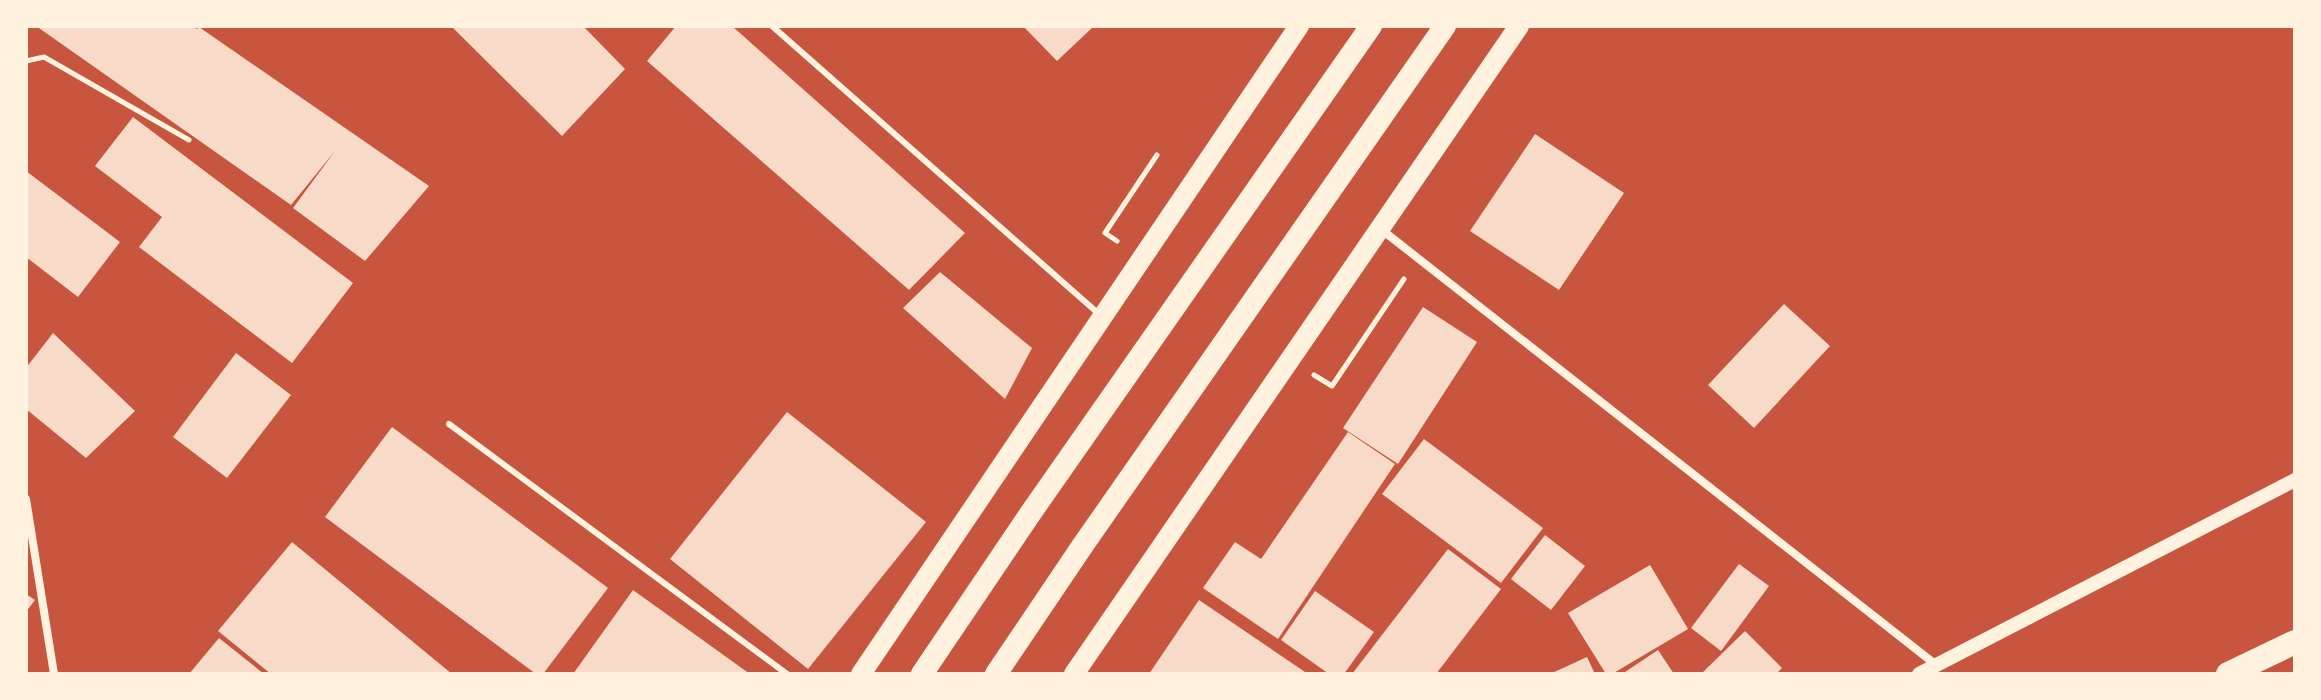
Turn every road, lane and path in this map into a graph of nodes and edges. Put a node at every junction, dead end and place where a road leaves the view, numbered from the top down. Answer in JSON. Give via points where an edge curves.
{"nodes":[{"id":1,"x":772,"y":26,"type":"edge"},
{"id":2,"x":1299,"y":26,"type":"edge"},
{"id":3,"x":1371,"y":26,"type":"edge"},
{"id":4,"x":1445,"y":26,"type":"edge"},
{"id":5,"x":1519,"y":26,"type":"edge"},
{"id":6,"x":26,"y":61,"type":"edge"},
{"id":7,"x":189,"y":140,"type":"dead end"},
{"id":8,"x":1157,"y":155,"type":"dead end"},
{"id":9,"x":1379,"y":228,"type":"junction"},
{"id":10,"x":1105,"y":233,"type":"dead end"},
{"id":11,"x":1388,"y":302,"type":"dead end"},
{"id":12,"x":1102,"y":317,"type":"junction"},
{"id":13,"x":1332,"y":386,"type":"dead end"},
{"id":14,"x":449,"y":424,"type":"dead end"},
{"id":15,"x":2295,"y":480,"type":"edge"},
{"id":16,"x":26,"y":499,"type":"edge"},
{"id":17,"x":2295,"y":642,"type":"edge"},
{"id":18,"x":1935,"y":664,"type":"junction"},
{"id":19,"x":54,"y":674,"type":"edge"},
{"id":20,"x":787,"y":674,"type":"edge"},
{"id":21,"x":861,"y":674,"type":"edge"},
{"id":22,"x":922,"y":674,"type":"edge"},
{"id":23,"x":996,"y":674,"type":"edge"},
{"id":24,"x":1074,"y":674,"type":"edge"},
{"id":25,"x":1919,"y":674,"type":"edge"},
{"id":26,"x":2228,"y":674,"type":"edge"}],
"edges":[{"from":1,"to":12,"type":"lane"},
{"from":2,"to":12,"type":"main road"},
{"from":3,"to":22,"type":"highway"},
{"from":4,"to":23,"type":"highway"},
{"from":5,"to":9,"type":"main road"},
{"from":6,"to":7,"type":"path","via":[[44,57]]},
{"from":8,"to":10,"type":"path"},
{"from":9,"to":18,"type":"street"},
{"from":9,"to":24,"type":"main road"},
{"from":11,"to":13,"type":"path"},
{"from":12,"to":21,"type":"main road"},
{"from":14,"to":20,"type":"lane"},
{"from":15,"to":18,"type":"street"},
{"from":16,"to":19,"type":"street"},
{"from":17,"to":26,"type":"highway"},
{"from":18,"to":25,"type":"street"}]}
